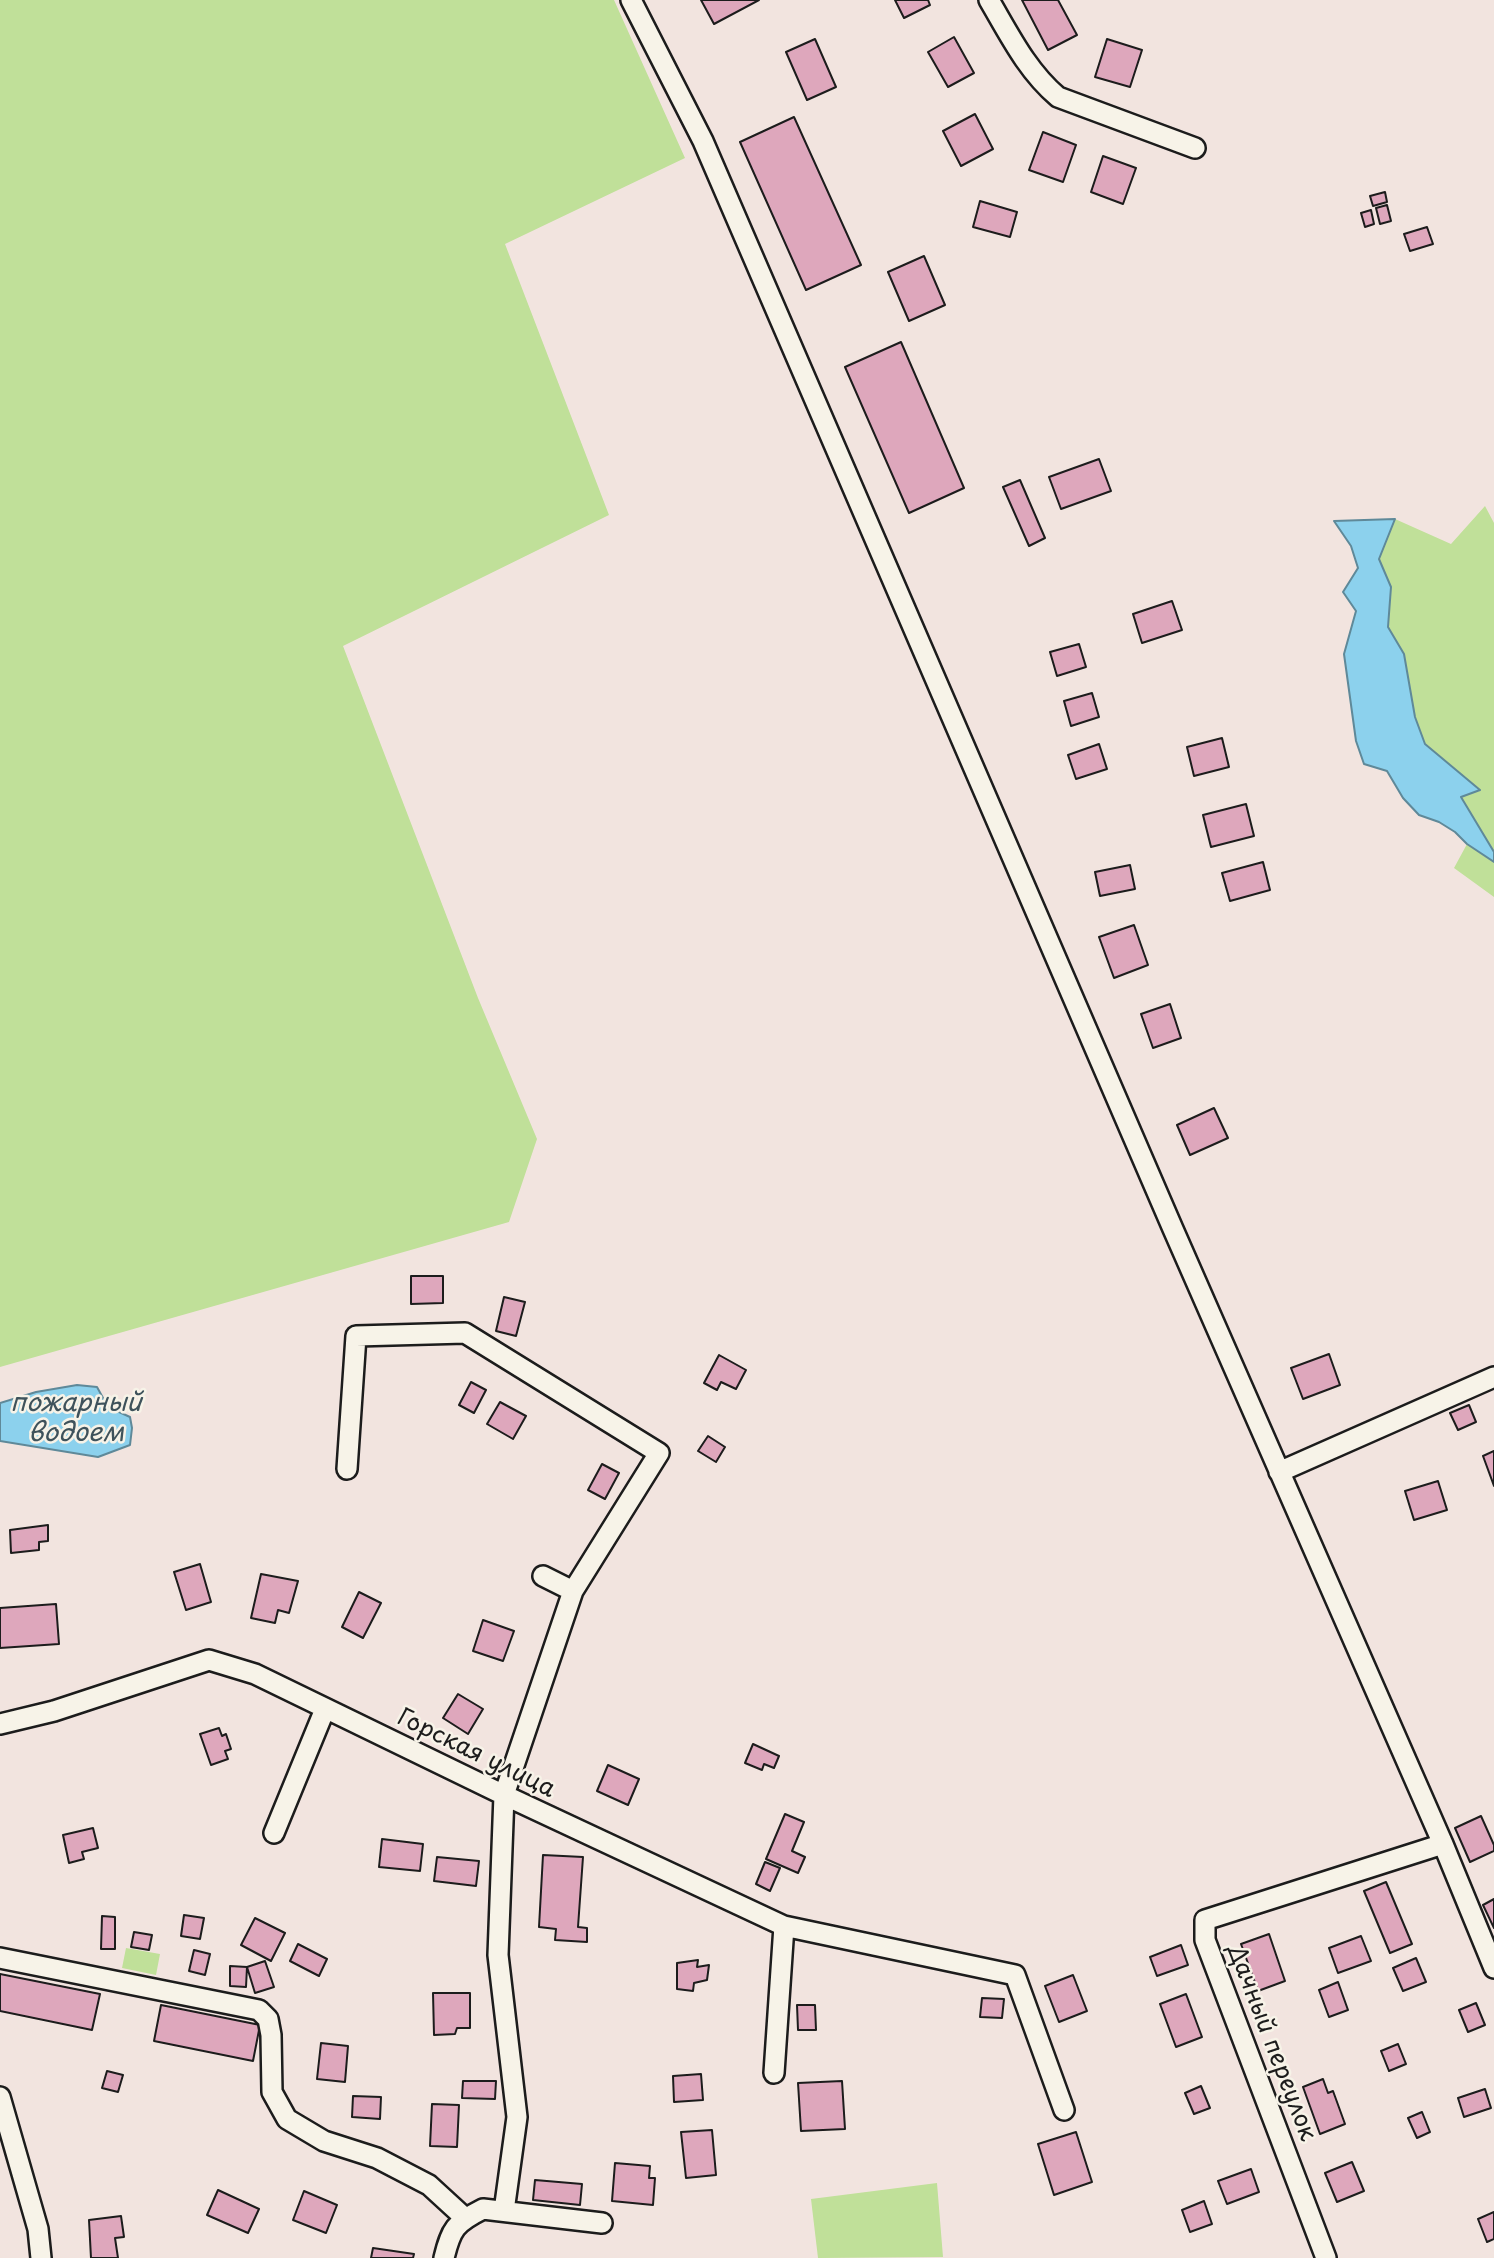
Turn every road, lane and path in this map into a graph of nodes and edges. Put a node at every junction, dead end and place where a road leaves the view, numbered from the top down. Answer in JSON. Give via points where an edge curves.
{"nodes":[{"id":1,"x":631,"y":0,"type":"edge"},
{"id":2,"x":989,"y":0,"type":"edge"},
{"id":3,"x":1195,"y":148,"type":"dead end"},
{"id":4,"x":1494,"y":1377,"type":"edge"},
{"id":5,"x":347,"y":1469,"type":"dead end"},
{"id":6,"x":1279,"y":1472,"type":"junction"},
{"id":7,"x":543,"y":1576,"type":"dead end"},
{"id":8,"x":573,"y":1591,"type":"junction"},
{"id":9,"x":325,"y":1709,"type":"junction"},
{"id":10,"x":0,"y":1724,"type":"edge"},
{"id":11,"x":504,"y":1795,"type":"junction"},
{"id":12,"x":274,"y":1833,"type":"dead end"},
{"id":13,"x":1443,"y":1844,"type":"junction"},
{"id":14,"x":784,"y":1926,"type":"junction"},
{"id":15,"x":0,"y":1958,"type":"edge"},
{"id":16,"x":1494,"y":1968,"type":"edge"},
{"id":17,"x":774,"y":2073,"type":"dead end"},
{"id":18,"x":0,"y":2097,"type":"edge"},
{"id":19,"x":1064,"y":2110,"type":"dead end"},
{"id":20,"x":504,"y":2211,"type":"junction"},
{"id":21,"x":465,"y":2218,"type":"junction"},
{"id":22,"x":602,"y":2223,"type":"dead end"},
{"id":23,"x":41,"y":2258,"type":"edge"},
{"id":24,"x":443,"y":2258,"type":"edge"},
{"id":25,"x":1326,"y":2258,"type":"edge"}],
"edges":[{"from":1,"to":6,"type":"street","via":[[702,141]]},
{"from":2,"to":3,"type":"street","via":[[1028,65],[1058,97]]},
{"from":4,"to":6,"type":"street"},
{"from":5,"to":8,"type":"street","via":[[356,1336],[465,1333],[659,1453]]},
{"from":6,"to":13,"type":"street"},
{"from":7,"to":8,"type":"street"},
{"from":8,"to":11,"type":"street"},
{"from":9,"to":10,"type":"street","name":"Горская улица","via":[[255,1674],[209,1660]]},
{"from":9,"to":11,"type":"street","name":"Горская улица"},
{"from":9,"to":12,"type":"street"},
{"from":11,"to":14,"type":"street","name":"Горская улица"},
{"from":11,"to":20,"type":"street","via":[[499,1955],[517,2117]]},
{"from":13,"to":16,"type":"street"},
{"from":13,"to":25,"type":"street","name":"Дачный переулок","via":[[1205,1920],[1205,1940]]},
{"from":14,"to":17,"type":"street"},
{"from":14,"to":19,"type":"street","name":"Горская улица","via":[[1015,1975]]},
{"from":15,"to":21,"type":"street","via":[[259,2010],[268,2019],[271,2035],[272,2092],[287,2119],[324,2141],[377,2158],[429,2185]]},
{"from":18,"to":23,"type":"street","via":[[38,2229]]},
{"from":20,"to":21,"type":"street","via":[[482,2209]]},
{"from":20,"to":22,"type":"street"},
{"from":21,"to":24,"type":"street","via":[[450,2234]]}]}
